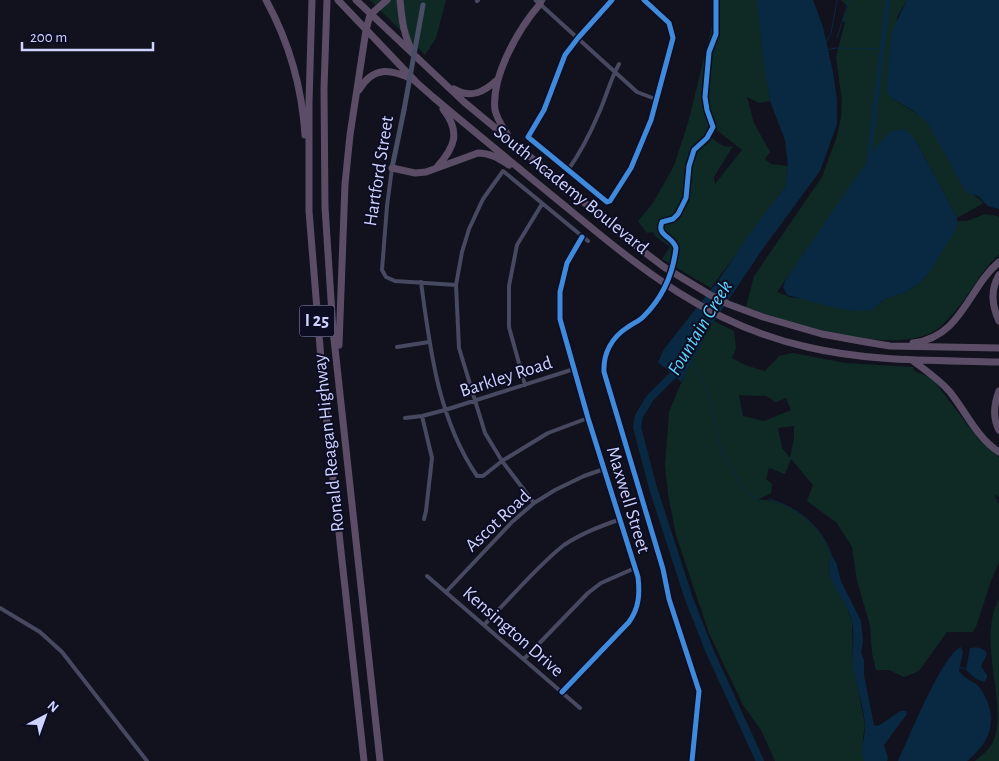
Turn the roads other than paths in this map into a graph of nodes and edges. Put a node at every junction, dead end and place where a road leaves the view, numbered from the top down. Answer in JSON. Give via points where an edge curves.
{"nodes":[{"id":1,"x":266,"y":0,"type":"edge"},
{"id":2,"x":312,"y":0,"type":"edge"},
{"id":3,"x":327,"y":0,"type":"edge"},
{"id":4,"x":338,"y":0,"type":"edge"},
{"id":5,"x":356,"y":0,"type":"edge"},
{"id":6,"x":387,"y":0,"type":"edge"},
{"id":7,"x":400,"y":0,"type":"edge"},
{"id":8,"x":612,"y":0,"type":"edge"},
{"id":9,"x":644,"y":0,"type":"edge"},
{"id":10,"x":540,"y":1,"type":"edge"},
{"id":11,"x":424,"y":2,"type":"edge"},
{"id":12,"x":347,"y":9,"type":"junction"},
{"id":13,"x":370,"y":15,"type":"junction"},
{"id":14,"x":366,"y":30,"type":"junction"},
{"id":15,"x":578,"y":38,"type":"junction"},
{"id":16,"x":421,"y":62,"type":"junction"},
{"id":17,"x":619,"y":64,"type":"dead end"},
{"id":18,"x":616,"y":72,"type":"junction"},
{"id":19,"x":433,"y":75,"type":"junction"},
{"id":20,"x":498,"y":80,"type":"junction"},
{"id":21,"x":416,"y":82,"type":"junction"},
{"id":22,"x":357,"y":95,"type":"junction"},
{"id":23,"x":433,"y":97,"type":"junction"},
{"id":24,"x":658,"y":100,"type":"junction"},
{"id":25,"x":521,"y":149,"type":"junction"},
{"id":26,"x":392,"y":168,"type":"junction"},
{"id":27,"x":435,"y":169,"type":"junction"},
{"id":28,"x":568,"y":170,"type":"junction"},
{"id":29,"x":529,"y":176,"type":"junction"},
{"id":30,"x":309,"y":180,"type":"junction"},
{"id":31,"x":542,"y":204,"type":"junction"},
{"id":32,"x":582,"y":237,"type":"junction"},
{"id":33,"x":588,"y":241,"type":"dead end"},
{"id":34,"x":999,"y":262,"type":"edge"},
{"id":35,"x":999,"y":275,"type":"edge"},
{"id":36,"x":421,"y":282,"type":"junction"},
{"id":37,"x":456,"y":285,"type":"junction"},
{"id":38,"x":999,"y":321,"type":"edge"},
{"id":39,"x":429,"y":342,"type":"junction"},
{"id":40,"x":890,"y":346,"type":"junction"},
{"id":41,"x":398,"y":347,"type":"dead end"},
{"id":42,"x":999,"y":348,"type":"edge"},
{"id":43,"x":338,"y":360,"type":"junction"},
{"id":44,"x":911,"y":360,"type":"junction"},
{"id":45,"x":999,"y":362,"type":"edge"},
{"id":46,"x":574,"y":369,"type":"junction"},
{"id":47,"x":525,"y":385,"type":"junction"},
{"id":48,"x":999,"y":391,"type":"edge"},
{"id":49,"x":475,"y":400,"type":"junction"},
{"id":50,"x":445,"y":410,"type":"junction"},
{"id":51,"x":422,"y":416,"type":"junction"},
{"id":52,"x":405,"y":418,"type":"dead end"},
{"id":53,"x":588,"y":418,"type":"junction"},
{"id":54,"x":999,"y":430,"type":"edge"},
{"id":55,"x":999,"y":452,"type":"edge"},
{"id":56,"x":502,"y":461,"type":"junction"},
{"id":57,"x":604,"y":469,"type":"junction"},
{"id":58,"x":534,"y":504,"type":"junction"},
{"id":59,"x":424,"y":519,"type":"dead end"},
{"id":60,"x":621,"y":519,"type":"junction"},
{"id":61,"x":634,"y":568,"type":"junction"},
{"id":62,"x":427,"y":576,"type":"dead end"},
{"id":63,"x":446,"y":592,"type":"junction"},
{"id":64,"x":0,"y":608,"type":"edge"},
{"id":65,"x":484,"y":625,"type":"junction"},
{"id":66,"x":524,"y":659,"type":"junction"},
{"id":67,"x":562,"y":692,"type":"junction"},
{"id":68,"x":580,"y":708,"type":"dead end"},
{"id":69,"x":146,"y":761,"type":"edge"},
{"id":70,"x":364,"y":761,"type":"edge"},
{"id":71,"x":380,"y":761,"type":"edge"}],
"edges":[{"from":1,"to":30,"type":"highway","via":[[290,52],[300,94]]},
{"from":2,"to":30,"type":"highway","name":"Ronald Reagan Highway","number":"I 25"},
{"from":3,"to":43,"type":"highway","name":"Ronald Reagan Highway","number":"I 25","via":[[325,207]]},
{"from":4,"to":12,"type":"highway","name":"South Academy Boulevard"},
{"from":5,"to":13,"type":"highway","name":"South Academy Boulevard"},
{"from":6,"to":13,"type":"highway"},
{"from":7,"to":16,"type":"highway","via":[[406,41]]},
{"from":8,"to":15,"type":"street"},
{"from":9,"to":24,"type":"street","via":[[669,23],[673,38]]},
{"from":10,"to":15,"type":"street"},
{"from":10,"to":20,"type":"highway","via":[[518,33]]},
{"from":11,"to":26,"type":"street","name":"Hartford Street","bridge":true},
{"from":12,"to":13,"type":"highway","via":[[359,15]]},
{"from":12,"to":14,"type":"highway","name":"South Academy Boulevard"},
{"from":13,"to":14,"type":"highway"},
{"from":13,"to":16,"type":"highway","name":"South Academy Boulevard"},
{"from":14,"to":21,"type":"highway","name":"South Academy Boulevard"},
{"from":14,"to":22,"type":"highway"},
{"from":15,"to":18,"type":"street"},
{"from":15,"to":28,"type":"street","via":[[565,55],[544,110],[528,137]]},
{"from":16,"to":19,"type":"highway","name":"South Academy Boulevard"},
{"from":17,"to":18,"type":"street"},
{"from":18,"to":24,"type":"street","via":[[638,92]]},
{"from":18,"to":28,"type":"street","via":[[587,139]]},
{"from":19,"to":20,"type":"highway","via":[[457,91],[469,94],[486,90]]},
{"from":19,"to":25,"type":"highway","name":"South Academy Boulevard"},
{"from":20,"to":25,"type":"highway","via":[[495,110],[500,123]]},
{"from":21,"to":22,"type":"highway","via":[[397,73],[379,72],[364,83]]},
{"from":21,"to":23,"type":"highway","name":"South Academy Boulevard"},
{"from":22,"to":43,"type":"highway","via":[[345,184]]},
{"from":23,"to":27,"type":"highway","via":[[452,122],[454,135],[451,150]]},
{"from":23,"to":29,"type":"highway","name":"South Academy Boulevard"},
{"from":24,"to":28,"type":"street","via":[[631,168],[610,200],[607,202]]},
{"from":25,"to":40,"type":"highway","name":"South Academy Boulevard","via":[[631,242],[712,296],[763,317],[822,334]]},
{"from":26,"to":27,"type":"highway","via":[[415,173]]},
{"from":26,"to":36,"type":"street","name":"Hartford Street","via":[[382,270],[386,277],[395,280]]},
{"from":27,"to":29,"type":"highway","via":[[468,156],[486,153]]},
{"from":29,"to":44,"type":"highway","name":"South Academy Boulevard","via":[[622,253],[692,302],[741,325],[806,347],[860,357]]},
{"from":30,"to":70,"type":"highway","name":"Ronald Reagan Highway","number":"I 25","via":[[319,343]]},
{"from":31,"to":32,"type":"street"},
{"from":31,"to":37,"type":"street","via":[[502,171],[483,199],[469,229]]},
{"from":31,"to":47,"type":"street","via":[[518,245],[509,286],[509,327]]},
{"from":32,"to":33,"type":"street"},
{"from":32,"to":46,"type":"street","name":"Maxwell Street","via":[[567,263],[560,292],[560,319]]},
{"from":34,"to":40,"type":"highway","via":[[963,311],[942,332],[916,343]]},
{"from":35,"to":38,"type":"highway","via":[[994,287],[993,306]]},
{"from":36,"to":37,"type":"street","name":"Hartford Street"},
{"from":36,"to":39,"type":"street"},
{"from":37,"to":49,"type":"street","via":[[459,348]]},
{"from":39,"to":41,"type":"street"},
{"from":39,"to":50,"type":"street"},
{"from":40,"to":42,"type":"highway","name":"South Academy Boulevard"},
{"from":43,"to":71,"type":"highway","name":"Ronald Reagan Highway","number":"I 25"},
{"from":44,"to":45,"type":"highway","name":"South Academy Boulevard"},
{"from":44,"to":55,"type":"highway","via":[[943,384],[975,428]]},
{"from":46,"to":47,"type":"street","name":"Barkley Road"},
{"from":46,"to":53,"type":"street","name":"Maxwell Street"},
{"from":47,"to":49,"type":"street","name":"Barkley Road"},
{"from":48,"to":54,"type":"highway","via":[[994,410]]},
{"from":49,"to":50,"type":"street","name":"Barkley Road"},
{"from":49,"to":56,"type":"street","via":[[485,433]]},
{"from":50,"to":51,"type":"street","name":"Barkley Road"},
{"from":50,"to":56,"type":"street","via":[[463,455],[477,476],[483,476]]},
{"from":51,"to":52,"type":"street","name":"Barkley Road"},
{"from":51,"to":59,"type":"street","via":[[432,458]]},
{"from":53,"to":56,"type":"street","via":[[548,433]]},
{"from":53,"to":57,"type":"street","name":"Maxwell Street"},
{"from":56,"to":58,"type":"street"},
{"from":57,"to":58,"type":"street","name":"Ascot Road","via":[[555,490]]},
{"from":57,"to":60,"type":"street","name":"Maxwell Street"},
{"from":58,"to":63,"type":"street","name":"Ascot Road","via":[[512,522]]},
{"from":60,"to":61,"type":"street","name":"Maxwell Street"},
{"from":60,"to":65,"type":"street","via":[[596,528],[564,546]]},
{"from":61,"to":66,"type":"street","via":[[601,583],[588,593]]},
{"from":61,"to":67,"type":"street","name":"Maxwell Street","via":[[639,599],[633,616]]},
{"from":62,"to":63,"type":"street","name":"Kensington Drive"},
{"from":63,"to":65,"type":"street","name":"Kensington Drive"},
{"from":64,"to":69,"type":"street","via":[[40,632],[62,652]]},
{"from":65,"to":66,"type":"street","name":"Kensington Drive"},
{"from":66,"to":67,"type":"street","name":"Kensington Drive"},
{"from":67,"to":68,"type":"street","name":"Kensington Drive"}]}
